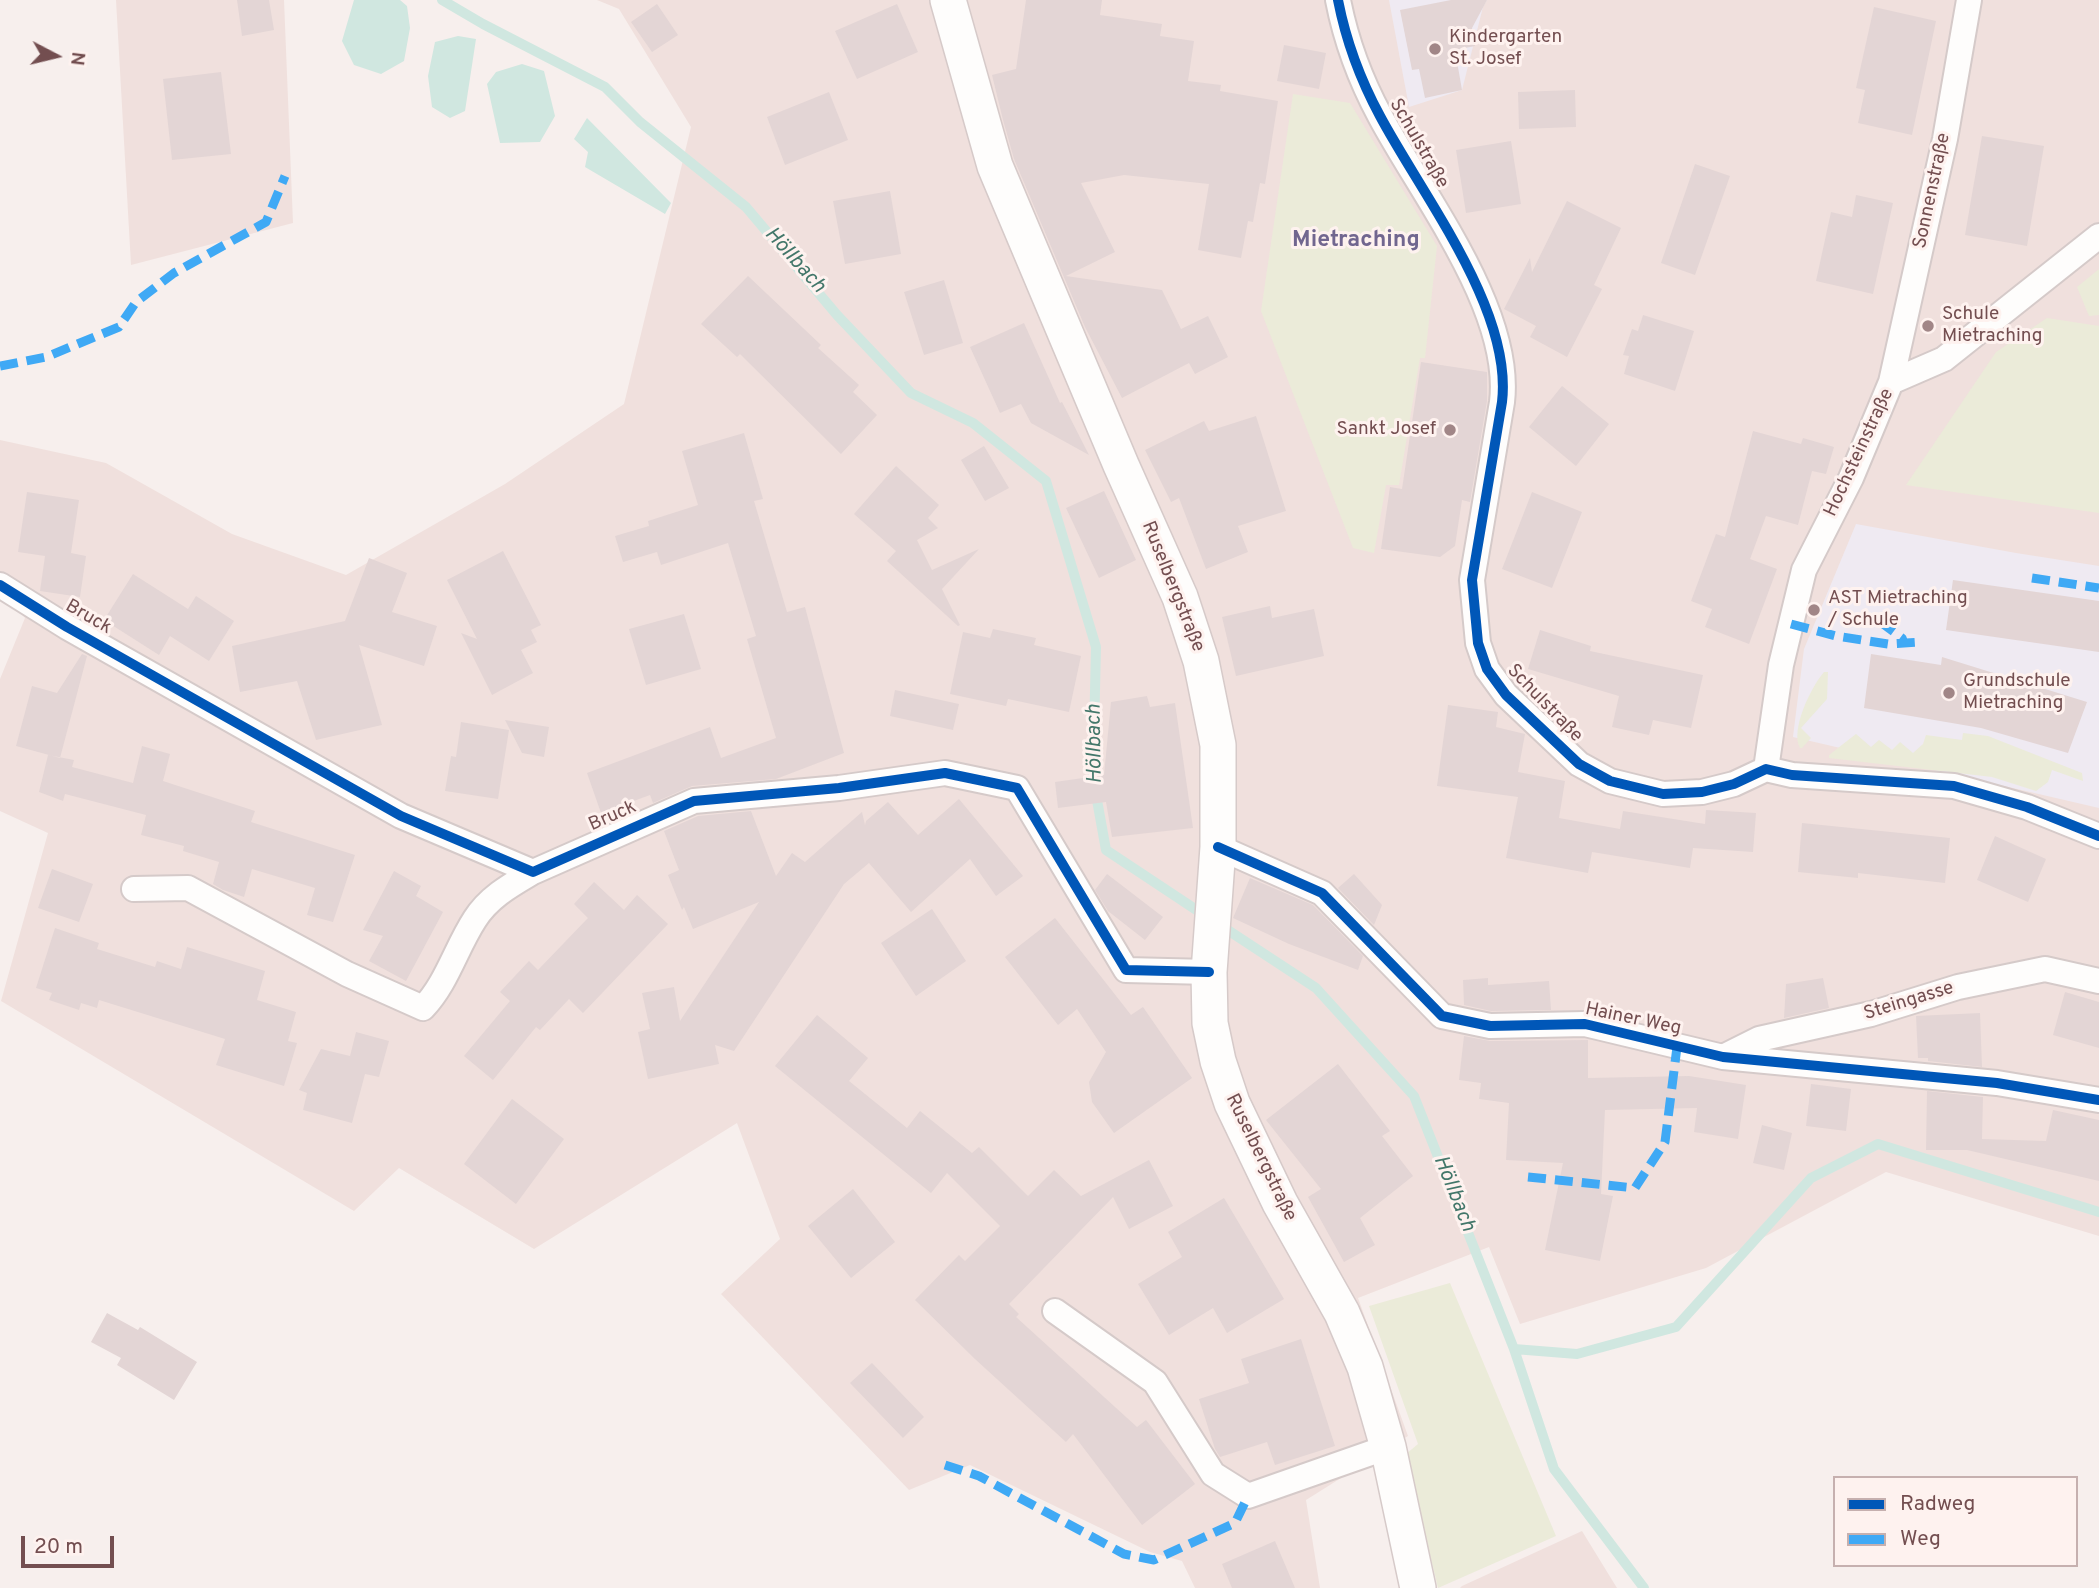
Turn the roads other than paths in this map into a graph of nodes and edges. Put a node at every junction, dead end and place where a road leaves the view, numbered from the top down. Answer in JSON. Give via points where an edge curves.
{"nodes":[{"id":1,"x":948,"y":0,"type":"edge"},
{"id":2,"x":1338,"y":0,"type":"edge"},
{"id":3,"x":1969,"y":0,"type":"edge"},
{"id":4,"x":2099,"y":236,"type":"edge"},
{"id":5,"x":1891,"y":382,"type":"junction"},
{"id":6,"x":0,"y":585,"type":"edge"},
{"id":7,"x":1766,"y":769,"type":"junction"},
{"id":8,"x":2099,"y":836,"type":"edge"},
{"id":9,"x":1218,"y":848,"type":"junction"},
{"id":10,"x":533,"y":872,"type":"junction"},
{"id":11,"x":134,"y":889,"type":"dead end"},
{"id":12,"x":1210,"y":957,"type":"junction"},
{"id":13,"x":2099,"y":981,"type":"edge"},
{"id":14,"x":1723,"y":1057,"type":"junction"},
{"id":15,"x":2099,"y":1100,"type":"edge"},
{"id":16,"x":1055,"y":1311,"type":"dead end"},
{"id":17,"x":1388,"y":1447,"type":"junction"},
{"id":18,"x":1418,"y":1588,"type":"edge"}],
"edges":[{"from":1,"to":9,"type":"main road","name":"Ruselbergstraße","via":[[995,166],[1180,597],[1201,661],[1218,745]]},
{"from":2,"to":7,"type":"street","name":"Schulstraße","via":[[1355,64],[1475,284],[1502,359],[1505,382],[1472,580],[1478,643],[1487,669],[1506,695],[1555,743],[1579,764],[1610,781],[1663,794],[1702,792]]},
{"from":3,"to":5,"type":"street","name":"Sonnenstraße","via":[[1945,139]]},
{"from":4,"to":5,"type":"street","name":"Hochsteinstraße","via":[[1944,359]]},
{"from":5,"to":7,"type":"street","name":"Hochsteinstraße","via":[[1804,570],[1781,665]]},
{"from":6,"to":10,"type":"street","name":"Bruck","via":[[401,816]]},
{"from":7,"to":8,"type":"street","via":[[1792,775],[1954,786],[2027,807]]},
{"from":9,"to":12,"type":"main road","name":"Ruselbergstraße"},
{"from":9,"to":14,"type":"street","name":"Hainer Weg","via":[[1322,893],[1442,1016],[1490,1026],[1585,1024]]},
{"from":10,"to":11,"type":"street","name":"Bruck","via":[[497,894],[476,918],[436,995],[423,1008],[347,974],[188,888]]},
{"from":10,"to":12,"type":"street","name":"Bruck","via":[[694,801],[945,773],[1017,788],[1126,970]]},
{"from":12,"to":17,"type":"main road","name":"Ruselbergstraße","via":[[1210,1023],[1232,1103],[1280,1203],[1342,1312],[1365,1367]]},
{"from":13,"to":14,"type":"street","name":"Steingasse","via":[[2045,969],[1958,986],[1871,1014],[1759,1039]]},
{"from":14,"to":15,"type":"street","name":"Hainer Weg","via":[[1997,1083]]},
{"from":16,"to":17,"type":"street","via":[[1155,1382],[1213,1474],[1248,1496]]},
{"from":17,"to":18,"type":"main road","name":"Ruselbergstraße"}]}
